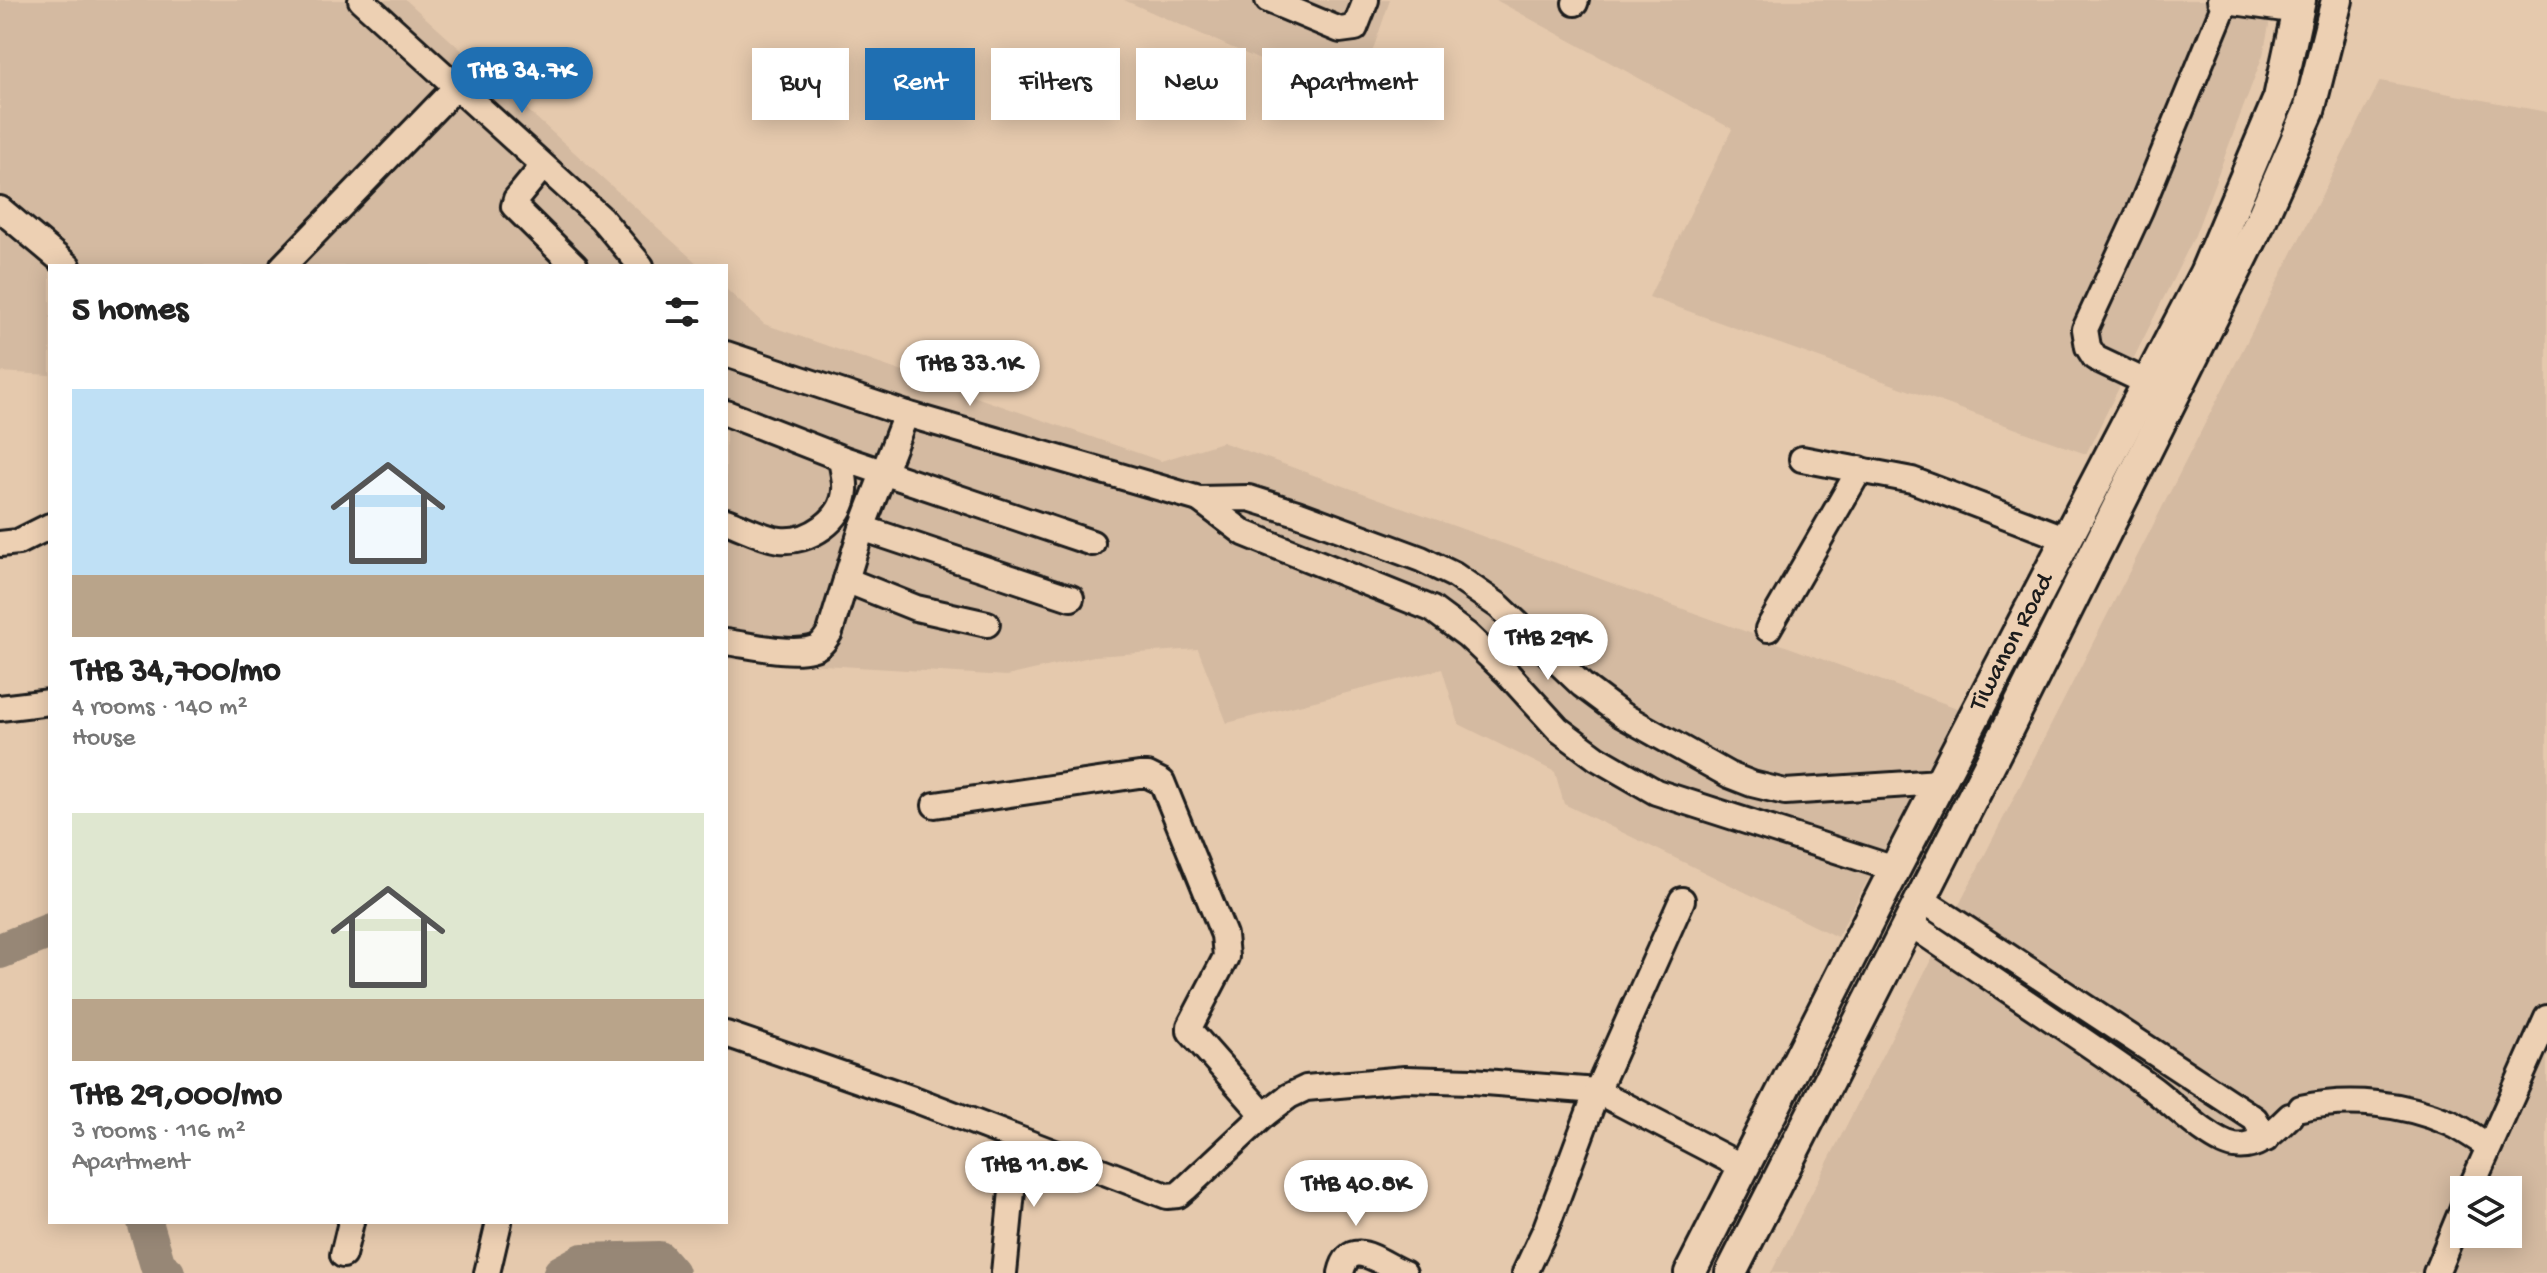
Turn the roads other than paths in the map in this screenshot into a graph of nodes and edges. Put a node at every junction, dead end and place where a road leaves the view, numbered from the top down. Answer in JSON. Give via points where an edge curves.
{"nodes":[{"id":1,"x":361,"y":0,"type":"edge"},
{"id":2,"x":1268,"y":0,"type":"edge"},
{"id":3,"x":1366,"y":0,"type":"edge"},
{"id":4,"x":2223,"y":0,"type":"edge"},
{"id":5,"x":2337,"y":0,"type":"edge"},
{"id":6,"x":2299,"y":5,"type":"edge"},
{"id":7,"x":456,"y":87,"type":"junction"},
{"id":8,"x":543,"y":166,"type":"junction"},
{"id":9,"x":0,"y":209,"type":"edge"},
{"id":10,"x":66,"y":264,"type":"edge"},
{"id":11,"x":285,"y":264,"type":"edge"},
{"id":12,"x":573,"y":264,"type":"edge"},
{"id":13,"x":639,"y":264,"type":"edge"},
{"id":14,"x":728,"y":355,"type":"edge"},
{"id":15,"x":2148,"y":383,"type":"junction"},
{"id":16,"x":728,"y":414,"type":"edge"},
{"id":17,"x":906,"y":414,"type":"junction"},
{"id":18,"x":841,"y":458,"type":"junction"},
{"id":19,"x":1802,"y":459,"type":"dead end"},
{"id":20,"x":1860,"y":469,"type":"junction"},
{"id":21,"x":885,"y":472,"type":"junction"},
{"id":22,"x":846,"y":492,"type":"junction"},
{"id":23,"x":1199,"y":499,"type":"junction"},
{"id":24,"x":874,"y":501,"type":"junction"},
{"id":25,"x":728,"y":522,"type":"edge"},
{"id":26,"x":48,"y":527,"type":"edge"},
{"id":27,"x":862,"y":528,"type":"junction"},
{"id":28,"x":2067,"y":539,"type":"junction"},
{"id":29,"x":1092,"y":543,"type":"dead end"},
{"id":30,"x":0,"y":544,"type":"edge"},
{"id":31,"x":846,"y":580,"type":"junction"},
{"id":32,"x":1071,"y":598,"type":"dead end"},
{"id":33,"x":987,"y":624,"type":"dead end"},
{"id":34,"x":1768,"y":629,"type":"dead end"},
{"id":35,"x":728,"y":642,"type":"edge"},
{"id":36,"x":0,"y":708,"type":"edge"},
{"id":37,"x":48,"y":710,"type":"edge"},
{"id":38,"x":1940,"y":782,"type":"junction"},
{"id":39,"x":1752,"y":784,"type":"junction"},
{"id":40,"x":935,"y":805,"type":"dead end"},
{"id":41,"x":1736,"y":819,"type":"junction"},
{"id":42,"x":1895,"y":869,"type":"junction"},
{"id":43,"x":1682,"y":900,"type":"dead end"},
{"id":44,"x":1914,"y":910,"type":"junction"},
{"id":45,"x":2547,"y":1018,"type":"edge"},
{"id":46,"x":728,"y":1035,"type":"edge"},
{"id":47,"x":1597,"y":1091,"type":"junction"},
{"id":48,"x":1264,"y":1115,"type":"junction"},
{"id":49,"x":2266,"y":1139,"type":"junction"},
{"id":50,"x":1017,"y":1140,"type":"junction"},
{"id":51,"x":2488,"y":1146,"type":"junction"},
{"id":52,"x":1743,"y":1167,"type":"junction"},
{"id":53,"x":2476,"y":1176,"type":"edge"},
{"id":54,"x":351,"y":1224,"type":"edge"},
{"id":55,"x":499,"y":1224,"type":"edge"},
{"id":56,"x":2450,"y":1239,"type":"edge"},
{"id":57,"x":343,"y":1255,"type":"dead end"},
{"id":58,"x":1739,"y":1270,"type":"edge"},
{"id":59,"x":1399,"y":1272,"type":"edge"},
{"id":60,"x":487,"y":1273,"type":"edge"},
{"id":61,"x":1004,"y":1273,"type":"edge"},
{"id":62,"x":1341,"y":1273,"type":"edge"},
{"id":63,"x":1525,"y":1273,"type":"edge"},
{"id":64,"x":1690,"y":1273,"type":"edge"},
{"id":65,"x":2436,"y":1273,"type":"edge"}],
"edges":[{"from":1,"to":7,"type":"street"},
{"from":2,"to":3,"type":"street","via":[[1340,30],[1355,28]]},
{"from":4,"to":6,"type":"street"},
{"from":4,"to":15,"type":"street","via":[[2140,210],[2085,329],[2095,358]]},
{"from":5,"to":44,"type":"main road","name":"Tiwanon Road","via":[[2309,111],[2261,220]]},
{"from":6,"to":15,"type":"main road","name":"Tiwanon Road","via":[[2279,98],[2205,273]]},
{"from":7,"to":8,"type":"street"},
{"from":7,"to":11,"type":"street"},
{"from":8,"to":12,"type":"street","via":[[514,206]]},
{"from":8,"to":13,"type":"street","via":[[601,218]]},
{"from":9,"to":10,"type":"street"},
{"from":14,"to":17,"type":"street"},
{"from":15,"to":28,"type":"main road","name":"Tiwanon Road"},
{"from":16,"to":18,"type":"street"},
{"from":17,"to":21,"type":"street"},
{"from":17,"to":23,"type":"street"},
{"from":18,"to":21,"type":"street"},
{"from":18,"to":22,"type":"street"},
{"from":19,"to":20,"type":"street"},
{"from":20,"to":28,"type":"street","via":[[1912,480]]},
{"from":20,"to":34,"type":"street"},
{"from":21,"to":24,"type":"street"},
{"from":21,"to":29,"type":"street"},
{"from":22,"to":24,"type":"street"},
{"from":22,"to":25,"type":"street","via":[[831,519],[805,538],[780,540]]},
{"from":23,"to":39,"type":"street","via":[[1249,498],[1454,575],[1499,606],[1582,685],[1622,715]]},
{"from":23,"to":41,"type":"street","via":[[1244,533],[1432,609],[1508,674],[1558,729],[1597,758],[1656,792]]},
{"from":24,"to":27,"type":"street"},
{"from":26,"to":30,"type":"street","via":[[18,542]]},
{"from":27,"to":31,"type":"street"},
{"from":27,"to":32,"type":"street"},
{"from":28,"to":38,"type":"main road","name":"Tiwanon Road"},
{"from":31,"to":33,"type":"street","via":[[916,608]]},
{"from":31,"to":35,"type":"street","via":[[830,632],[811,650]]},
{"from":36,"to":37,"type":"street"},
{"from":38,"to":39,"type":"street","via":[[1785,792]]},
{"from":38,"to":42,"type":"main road","name":"Tiwanon Road"},
{"from":39,"to":41,"type":"street"},
{"from":40,"to":48,"type":"street","via":[[1139,775],[1162,782],[1226,944],[1226,957],[1190,1031]]},
{"from":41,"to":42,"type":"street"},
{"from":42,"to":52,"type":"main road","name":"Tiwanon Road"},
{"from":43,"to":47,"type":"street"},
{"from":44,"to":49,"type":"street","via":[[2255,1119]]},
{"from":44,"to":49,"type":"street","via":[[2209,1134],[2232,1146]]},
{"from":44,"to":58,"type":"main road","name":"Tiwanon Road"},
{"from":45,"to":51,"type":"street"},
{"from":46,"to":50,"type":"street"},
{"from":47,"to":48,"type":"street","via":[[1405,1079],[1306,1088]]},
{"from":47,"to":52,"type":"street"},
{"from":47,"to":63,"type":"street"},
{"from":48,"to":50,"type":"street","via":[[1178,1195],[1167,1196]]},
{"from":49,"to":51,"type":"street","via":[[2296,1112],[2330,1102],[2364,1102],[2452,1123]]},
{"from":50,"to":61,"type":"street"},
{"from":51,"to":53,"type":"street"},
{"from":52,"to":64,"type":"main road","name":"Tiwanon Road"},
{"from":54,"to":57,"type":"street"},
{"from":55,"to":60,"type":"street"},
{"from":56,"to":65,"type":"street"},
{"from":59,"to":62,"type":"street","via":[[1354,1252]]}]}
